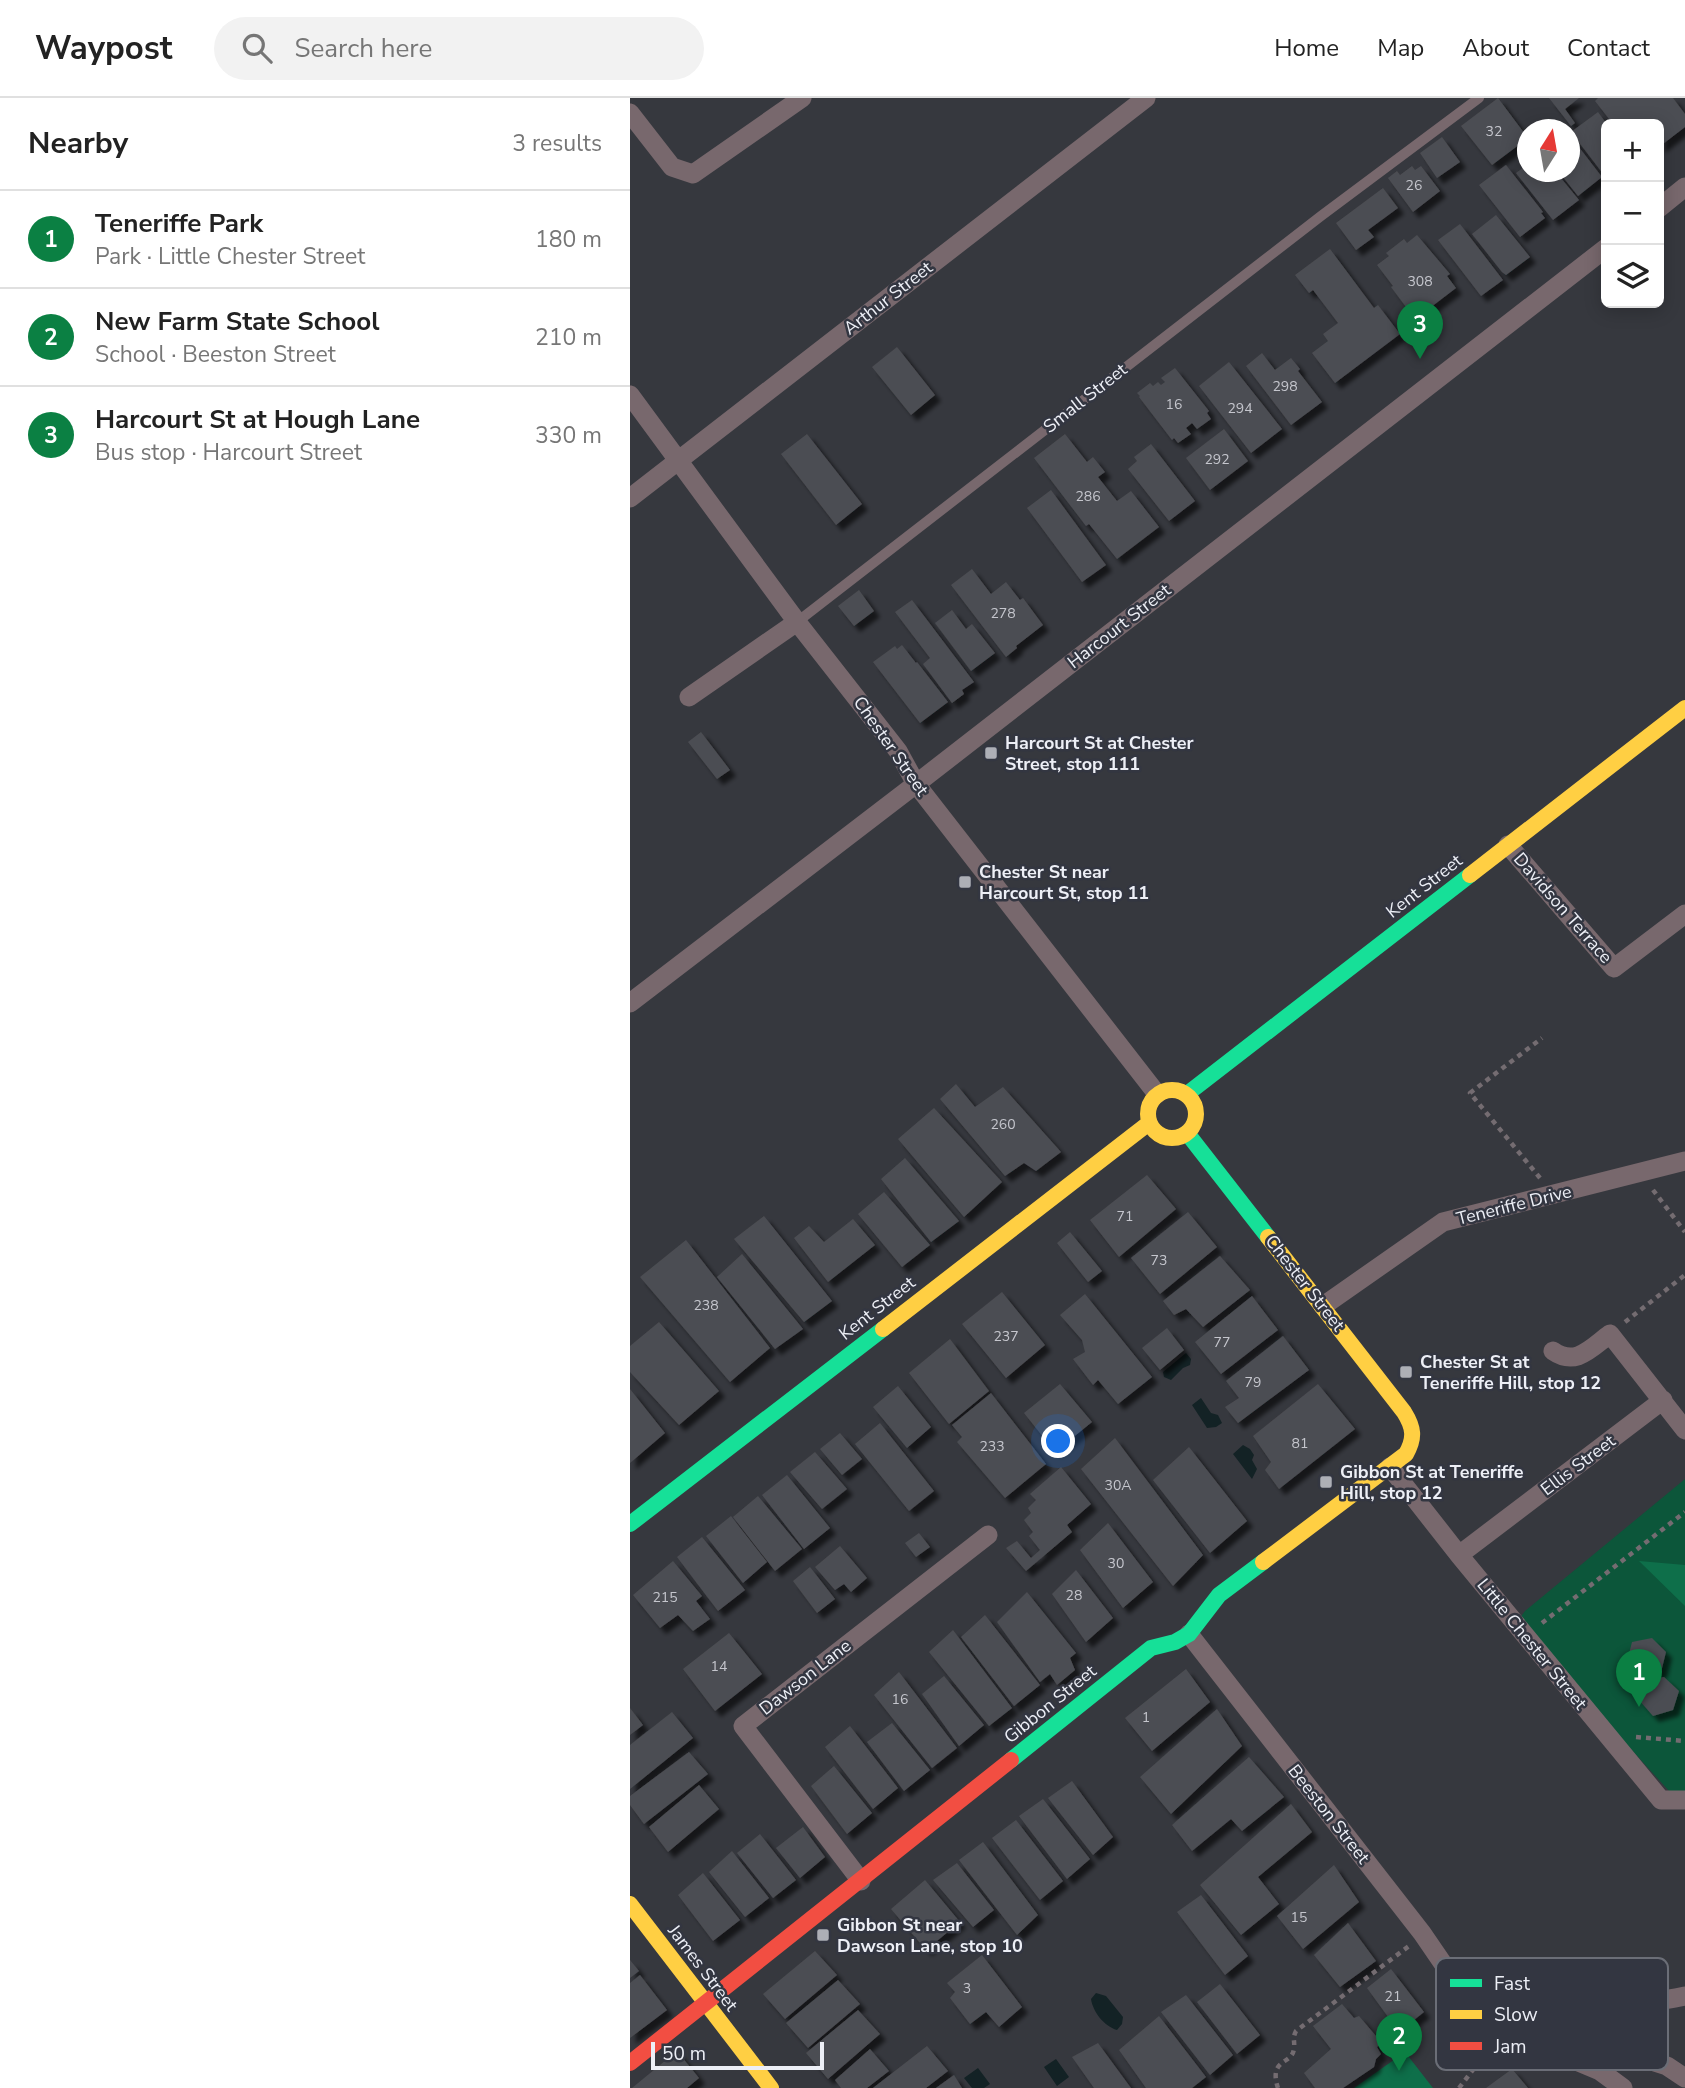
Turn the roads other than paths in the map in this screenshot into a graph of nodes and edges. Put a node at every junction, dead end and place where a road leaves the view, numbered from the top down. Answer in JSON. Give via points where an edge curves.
{"nodes":[{"id":1,"x":802,"y":98,"type":"edge"},
{"id":2,"x":1146,"y":98,"type":"edge"},
{"id":3,"x":1479,"y":98,"type":"edge"},
{"id":4,"x":630,"y":113,"type":"edge"},
{"id":5,"x":1685,"y":187,"type":"edge"},
{"id":6,"x":1664,"y":204,"type":"edge"},
{"id":7,"x":1601,"y":252,"type":"edge"},
{"id":8,"x":630,"y":395,"type":"edge"},
{"id":9,"x":679,"y":461,"type":"junction"},
{"id":10,"x":630,"y":498,"type":"edge"},
{"id":11,"x":797,"y":622,"type":"junction"},
{"id":12,"x":689,"y":697,"type":"dead end"},
{"id":13,"x":1685,"y":708,"type":"edge"},
{"id":14,"x":916,"y":784,"type":"junction"},
{"id":15,"x":1508,"y":845,"type":"junction"},
{"id":16,"x":1685,"y":914,"type":"edge"},
{"id":17,"x":630,"y":1003,"type":"edge"},
{"id":18,"x":1157,"y":1094,"type":"junction"},
{"id":19,"x":1187,"y":1094,"type":"junction"},
{"id":20,"x":1149,"y":1124,"type":"junction"},
{"id":21,"x":1187,"y":1133,"type":"junction"},
{"id":22,"x":1685,"y":1161,"type":"edge"},
{"id":23,"x":1323,"y":1306,"type":"junction"},
{"id":24,"x":1553,"y":1351,"type":"dead end"},
{"id":25,"x":1662,"y":1400,"type":"junction"},
{"id":26,"x":1685,"y":1430,"type":"edge"},
{"id":27,"x":1390,"y":1466,"type":"junction"},
{"id":28,"x":630,"y":1524,"type":"edge"},
{"id":29,"x":988,"y":1535,"type":"dead end"},
{"id":30,"x":1459,"y":1555,"type":"junction"},
{"id":31,"x":1189,"y":1634,"type":"junction"},
{"id":32,"x":1685,"y":1800,"type":"edge"},
{"id":33,"x":861,"y":1881,"type":"junction"},
{"id":34,"x":630,"y":1904,"type":"edge"},
{"id":35,"x":1439,"y":1958,"type":"edge"},
{"id":36,"x":706,"y":2005,"type":"junction"},
{"id":37,"x":630,"y":2063,"type":"edge"},
{"id":38,"x":1668,"y":2067,"type":"edge"},
{"id":39,"x":1599,"y":2070,"type":"edge"},
{"id":40,"x":1685,"y":2078,"type":"edge"},
{"id":41,"x":771,"y":2088,"type":"edge"},
{"id":42,"x":1623,"y":2088,"type":"edge"}],
"edges":[{"from":1,"to":4,"type":"street","via":[[694,174],[672,167]]},
{"from":2,"to":9,"type":"street","name":"Arthur Street"},
{"from":3,"to":11,"type":"lane","name":"Small Street"},
{"from":5,"to":6,"type":"street"},
{"from":7,"to":14,"type":"street","name":"Harcourt Street"},
{"from":8,"to":9,"type":"street","name":"Chester Street"},
{"from":9,"to":10,"type":"street","name":"Arthur Street"},
{"from":9,"to":11,"type":"street","name":"Chester Street"},
{"from":11,"to":12,"type":"street","name":"Small Street"},
{"from":11,"to":14,"type":"street","name":"Chester Street","via":[[898,751]]},
{"from":13,"to":15,"type":"street","name":"Kent Street"},
{"from":14,"to":17,"type":"street","name":"Harcourt Street"},
{"from":14,"to":18,"type":"street","name":"Chester Street"},
{"from":15,"to":16,"type":"street","name":"Davidson Terrace","via":[[1614,968]]},
{"from":15,"to":19,"type":"street","name":"Kent Street"},
{"from":18,"to":19,"type":"street","via":[[1172,1089]]},
{"from":18,"to":20,"type":"street","via":[[1148,1107]]},
{"from":19,"to":21,"type":"street","via":[[1196,1107]]},
{"from":20,"to":21,"type":"street","via":[[1166,1138]]},
{"from":20,"to":28,"type":"street","name":"Kent Street"},
{"from":21,"to":23,"type":"street","name":"Chester Street"},
{"from":22,"to":23,"type":"street","name":"Teneriffe Drive","via":[[1443,1222]]},
{"from":23,"to":27,"type":"street","name":"Chester Street","via":[[1412,1425],[1414,1437],[1406,1454]]},
{"from":24,"to":25,"type":"street","via":[[1562,1357],[1578,1357],[1610,1334]]},
{"from":25,"to":26,"type":"street"},
{"from":25,"to":30,"type":"street","name":"Ellis Street"},
{"from":27,"to":30,"type":"street","name":"Little Chester Street"},
{"from":27,"to":31,"type":"street","via":[[1219,1595]]},
{"from":29,"to":33,"type":"street","name":"Dawson Lane","via":[[743,1726]]},
{"from":30,"to":32,"type":"street","name":"Little Chester Street","via":[[1661,1800]]},
{"from":31,"to":33,"type":"street","name":"Gibbon Street","via":[[1151,1648]]},
{"from":31,"to":35,"type":"street","name":"Beeston Street"},
{"from":33,"to":36,"type":"street","name":"Gibbon Street"},
{"from":34,"to":36,"type":"street","name":"James Street"},
{"from":36,"to":37,"type":"street","name":"Gibbon Street"},
{"from":36,"to":41,"type":"street","name":"James Street"},
{"from":38,"to":40,"type":"street"},
{"from":39,"to":42,"type":"street"}]}
